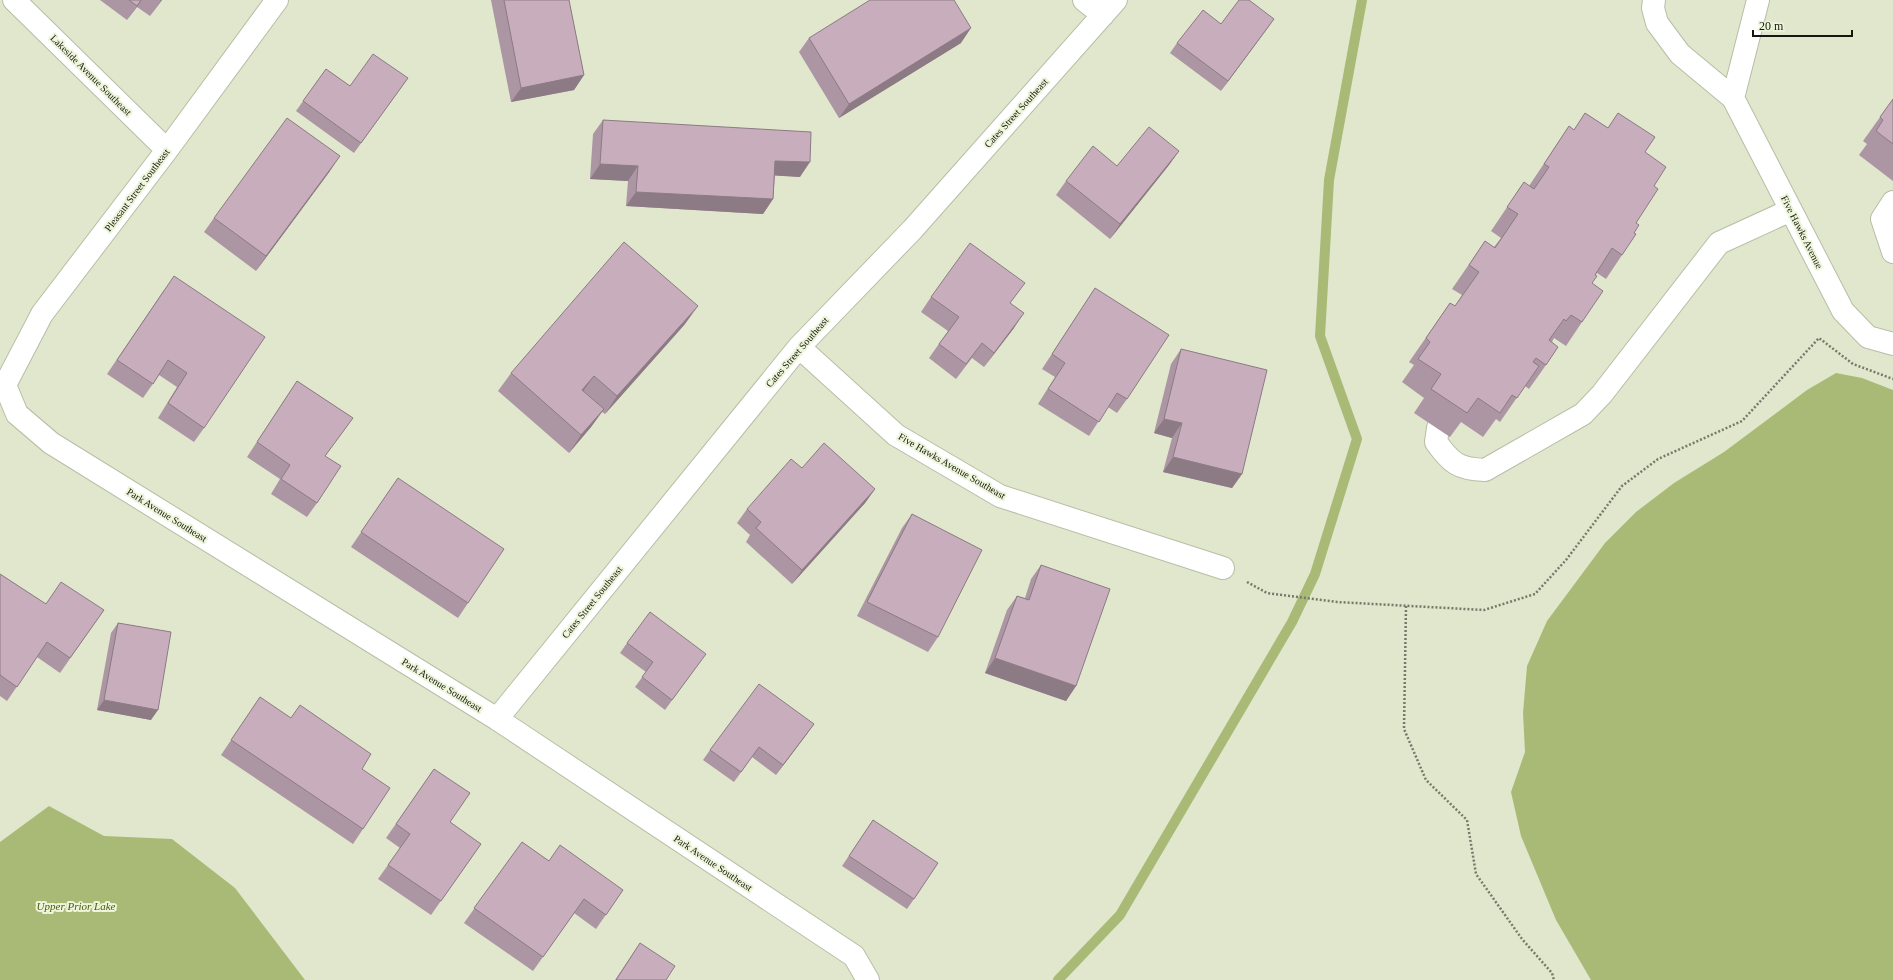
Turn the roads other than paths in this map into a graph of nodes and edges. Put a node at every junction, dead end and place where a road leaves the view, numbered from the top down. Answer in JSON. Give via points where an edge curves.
{"nodes":[{"id":1,"x":14,"y":0,"type":"edge"},
{"id":2,"x":277,"y":0,"type":"edge"},
{"id":3,"x":1084,"y":0,"type":"edge"},
{"id":4,"x":1654,"y":0,"type":"edge"},
{"id":5,"x":1758,"y":0,"type":"edge"},
{"id":6,"x":1110,"y":7,"type":"edge"},
{"id":7,"x":1733,"y":98,"type":"junction"},
{"id":8,"x":167,"y":150,"type":"junction"},
{"id":9,"x":1893,"y":202,"type":"edge"},
{"id":10,"x":1791,"y":210,"type":"junction"},
{"id":11,"x":1893,"y":252,"type":"edge"},
{"id":12,"x":1893,"y":344,"type":"edge"},
{"id":13,"x":798,"y":347,"type":"junction"},
{"id":14,"x":5,"y":395,"type":"edge"},
{"id":15,"x":1438,"y":428,"type":"edge"},
{"id":16,"x":1223,"y":568,"type":"dead end"},
{"id":17,"x":497,"y":719,"type":"junction"},
{"id":18,"x":868,"y":980,"type":"edge"}],
"edges":[{"from":1,"to":8,"type":"street","name":"Lakeside Avenue Southeast"},
{"from":2,"to":8,"type":"street","name":"Pleasant Street Southeast"},
{"from":3,"to":6,"type":"street"},
{"from":4,"to":7,"type":"street","via":[[1653,8],[1657,23],[1680,54]]},
{"from":5,"to":7,"type":"street"},
{"from":6,"to":13,"type":"street","name":"Cates Street Southeast","via":[[912,230]]},
{"from":7,"to":10,"type":"street","name":"Five Hawks Avenue"},
{"from":8,"to":14,"type":"street","name":"Pleasant Street Southeast","via":[[42,314]]},
{"from":9,"to":11,"type":"street","via":[[1882,219]]},
{"from":10,"to":12,"type":"street","name":"Five Hawks Avenue","via":[[1843,311],[1868,337]]},
{"from":10,"to":15,"type":"street","via":[[1719,243],[1602,394],[1583,414],[1485,470],[1466,469],[1452,462],[1436,442]]},
{"from":13,"to":16,"type":"street","name":"Five Hawks Avenue Southeast","via":[[896,435],[1000,496]]},
{"from":13,"to":17,"type":"street","name":"Cates Street Southeast"},
{"from":14,"to":17,"type":"street","name":"Park Avenue Southeast","via":[[17,414],[51,443]]},
{"from":17,"to":18,"type":"street","name":"Park Avenue Southeast","via":[[854,956]]}]}
